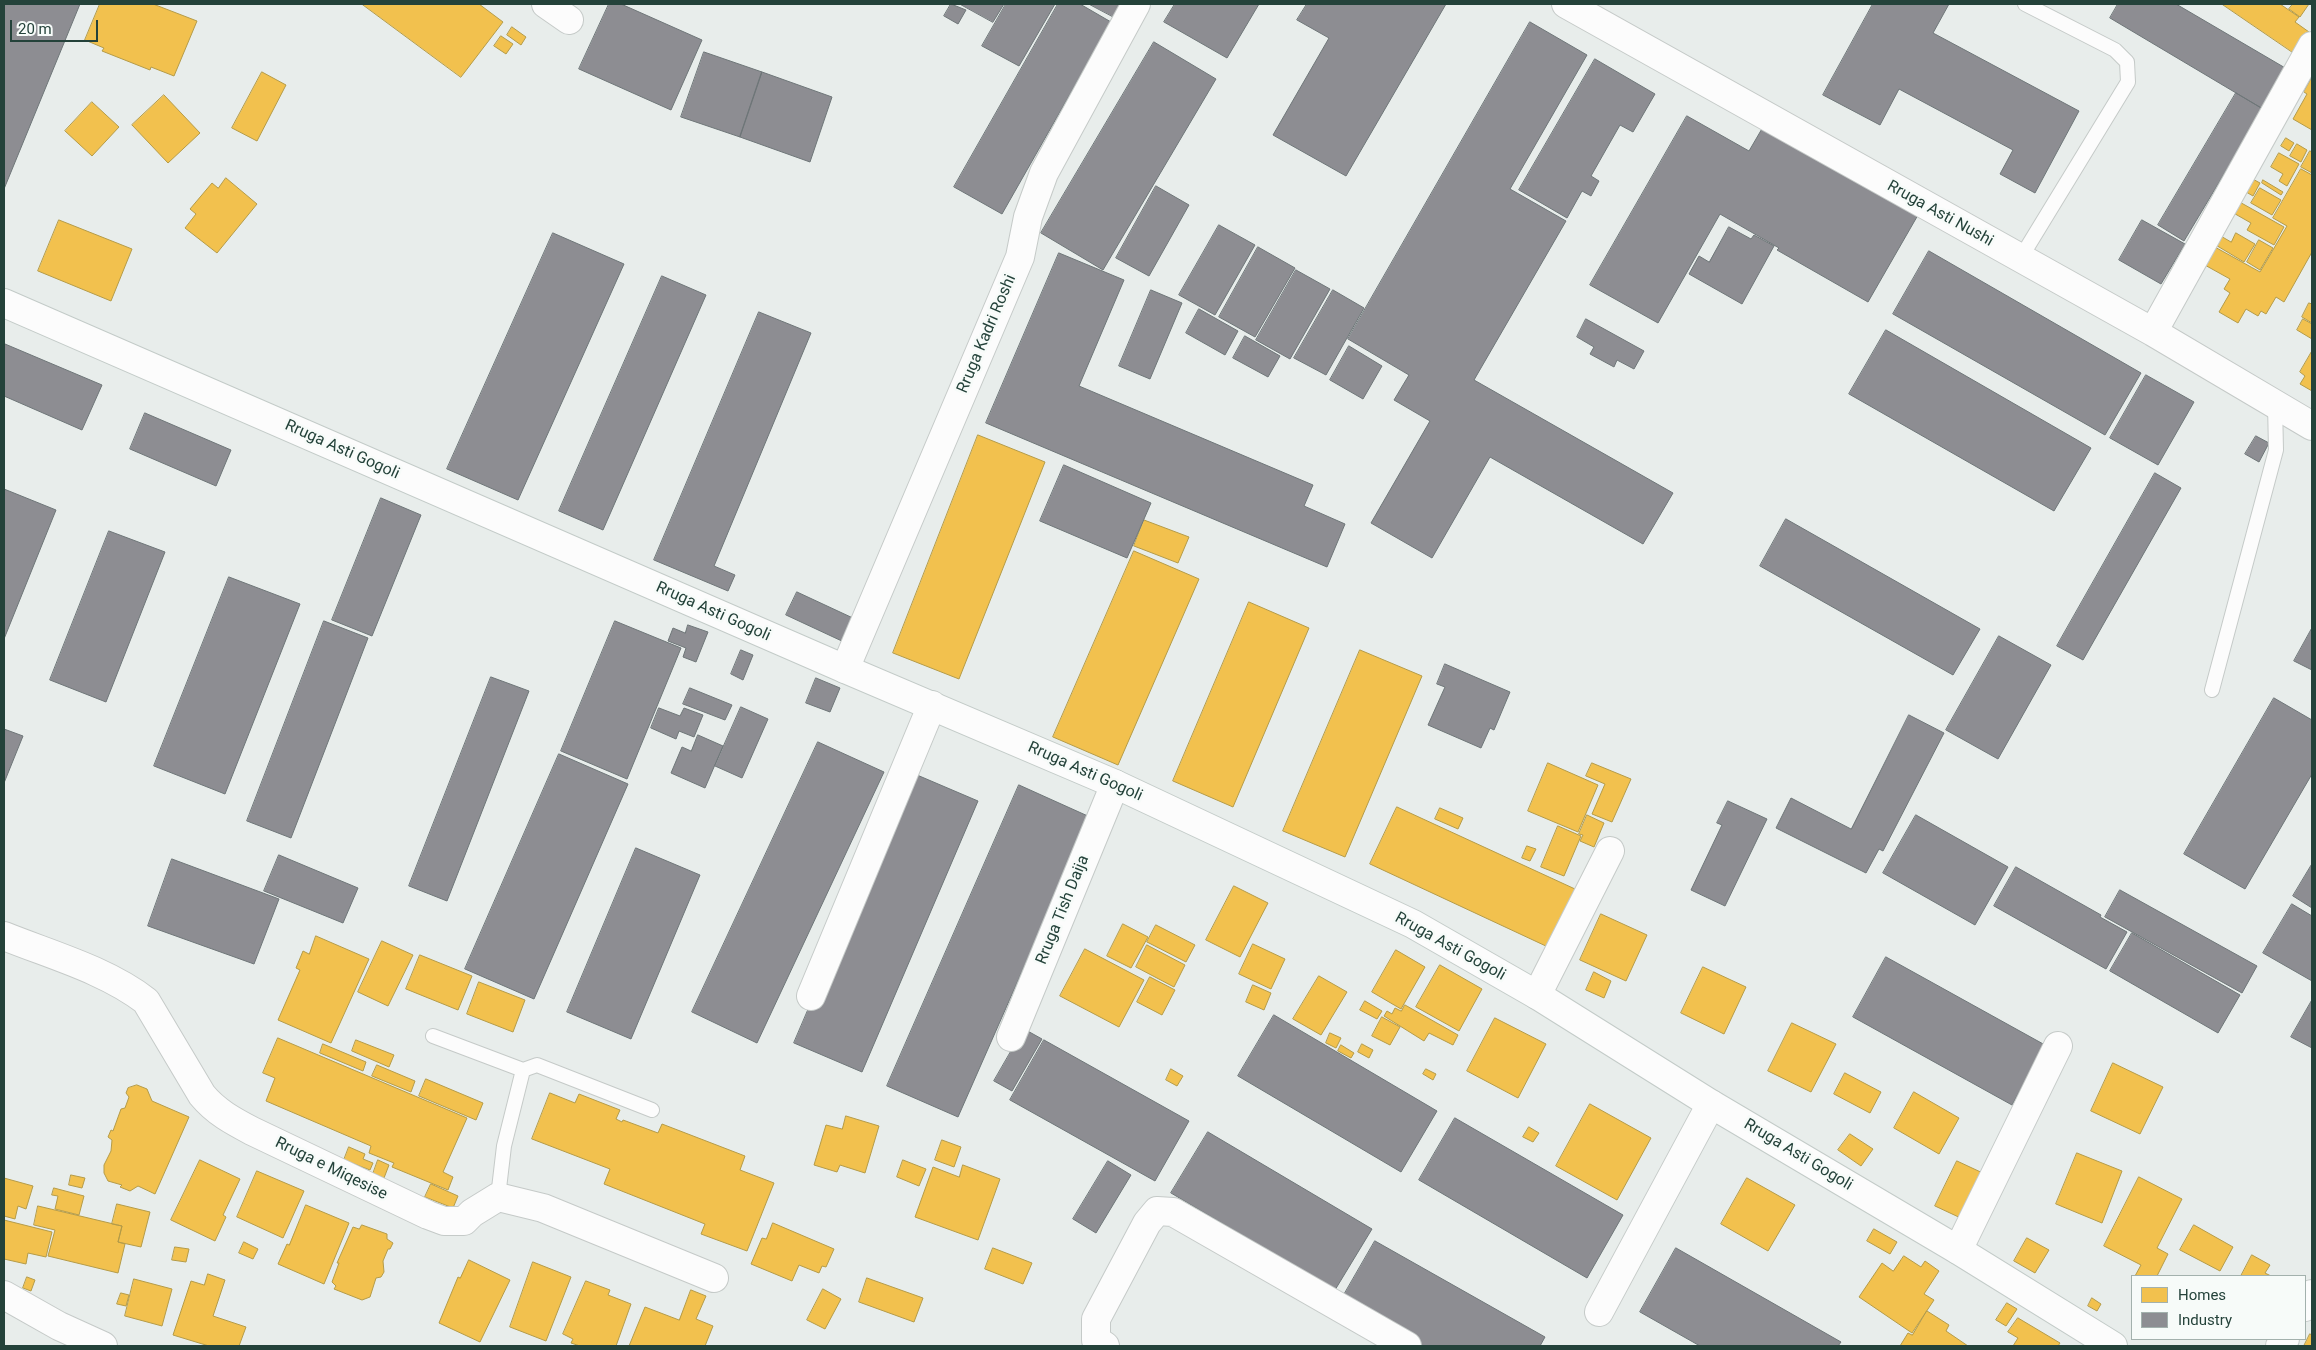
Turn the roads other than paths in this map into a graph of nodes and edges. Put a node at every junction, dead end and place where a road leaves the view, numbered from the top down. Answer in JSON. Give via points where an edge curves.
{"nodes":[{"id":1,"x":546,"y":4,"type":"edge"},
{"id":2,"x":1136,"y":4,"type":"edge"},
{"id":3,"x":1566,"y":4,"type":"edge"},
{"id":4,"x":2025,"y":4,"type":"edge"},
{"id":5,"x":569,"y":20,"type":"dead end"},
{"id":6,"x":2312,"y":46,"type":"edge"},
{"id":7,"x":2020,"y":259,"type":"junction"},
{"id":8,"x":4,"y":303,"type":"edge"},
{"id":9,"x":2153,"y":332,"type":"junction"},
{"id":10,"x":2275,"y":404,"type":"junction"},
{"id":11,"x":2312,"y":426,"type":"edge"},
{"id":12,"x":845,"y":670,"type":"junction"},
{"id":13,"x":2212,"y":690,"type":"dead end"},
{"id":14,"x":932,"y":705,"type":"junction"},
{"id":15,"x":1115,"y":784,"type":"junction"},
{"id":16,"x":1610,"y":850,"type":"dead end"},
{"id":17,"x":4,"y":936,"type":"edge"},
{"id":18,"x":1537,"y":995,"type":"junction"},
{"id":19,"x":810,"y":996,"type":"dead end"},
{"id":20,"x":433,"y":1036,"type":"dead end"},
{"id":21,"x":1011,"y":1036,"type":"dead end"},
{"id":22,"x":2058,"y":1046,"type":"dead end"},
{"id":23,"x":523,"y":1070,"type":"junction"},
{"id":24,"x":1711,"y":1104,"type":"junction"},
{"id":25,"x":652,"y":1110,"type":"dead end"},
{"id":26,"x":498,"y":1197,"type":"junction"},
{"id":27,"x":1958,"y":1250,"type":"junction"},
{"id":28,"x":714,"y":1278,"type":"dead end"},
{"id":29,"x":4,"y":1295,"type":"edge"},
{"id":30,"x":1599,"y":1312,"type":"dead end"},
{"id":31,"x":104,"y":1346,"type":"edge"},
{"id":32,"x":1105,"y":1346,"type":"edge"},
{"id":33,"x":1407,"y":1346,"type":"edge"},
{"id":34,"x":2113,"y":1346,"type":"edge"}],
"edges":[{"from":1,"to":5,"type":"street"},
{"from":2,"to":12,"type":"street","name":"Rruga Kadri Roshi","via":[[1044,173],[1028,217],[1020,257]]},
{"from":3,"to":7,"type":"street","name":"Rruga Asti Nushi"},
{"from":4,"to":7,"type":"lane","via":[[2115,50],[2127,62],[2128,82]]},
{"from":6,"to":9,"type":"street"},
{"from":7,"to":9,"type":"street","name":"Rruga Asti Nushi"},
{"from":8,"to":12,"type":"street","name":"Rruga Asti Gogoli"},
{"from":9,"to":10,"type":"street","name":"Rruga Asti Nushi"},
{"from":10,"to":11,"type":"street","name":"Rruga Asti Nushi"},
{"from":10,"to":13,"type":"lane","via":[[2276,450]]},
{"from":12,"to":14,"type":"street","name":"Rruga Asti Gogoli"},
{"from":14,"to":15,"type":"street","name":"Rruga Asti Gogoli"},
{"from":14,"to":19,"type":"street"},
{"from":15,"to":18,"type":"street","name":"Rruga Asti Gogoli","via":[[1413,924]]},
{"from":15,"to":21,"type":"street","name":"Rruga Tish Daija"},
{"from":16,"to":18,"type":"street"},
{"from":17,"to":26,"type":"street","name":"Rruga e Miqesise","via":[[111,979],[146,1001],[202,1094],[212,1107],[239,1124],[444,1221],[464,1221]]},
{"from":18,"to":24,"type":"street","name":"Rruga Asti Gogoli"},
{"from":20,"to":23,"type":"lane"},
{"from":22,"to":27,"type":"street"},
{"from":23,"to":25,"type":"lane","via":[[538,1065]]},
{"from":23,"to":26,"type":"lane","via":[[504,1146]]},
{"from":24,"to":27,"type":"street","name":"Rruga Asti Gogoli"},
{"from":24,"to":30,"type":"street"},
{"from":26,"to":28,"type":"street","via":[[543,1208]]},
{"from":27,"to":34,"type":"street","name":"Rruga Asti Gogoli"},
{"from":29,"to":31,"type":"street","via":[[59,1326]]},
{"from":32,"to":33,"type":"street","via":[[1096,1340],[1096,1320],[1147,1223],[1157,1211],[1164,1210],[1173,1212]]}]}
